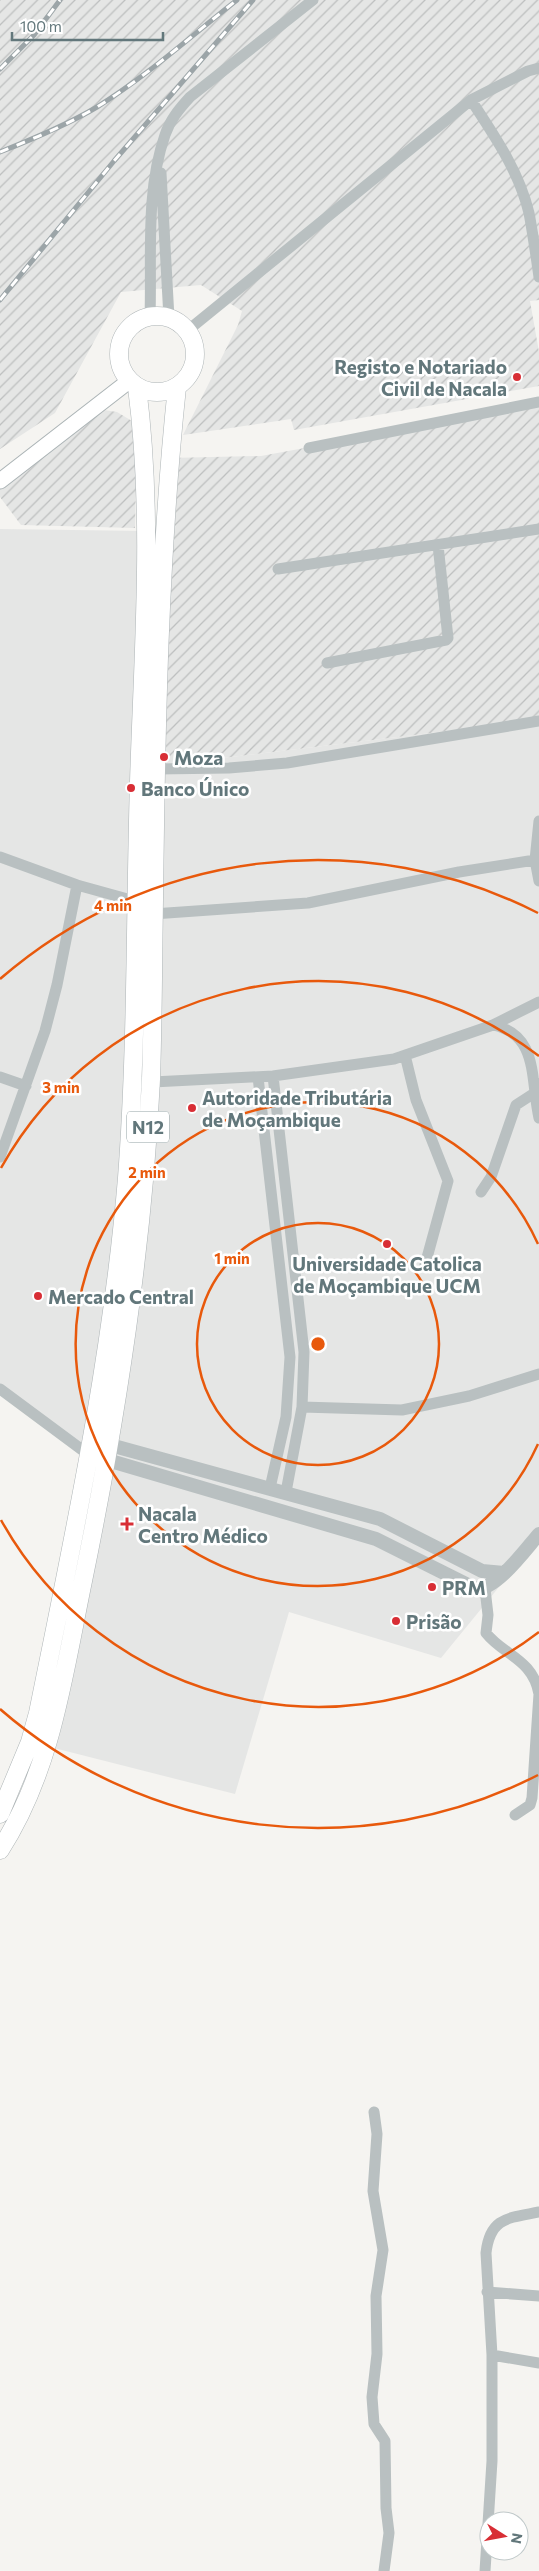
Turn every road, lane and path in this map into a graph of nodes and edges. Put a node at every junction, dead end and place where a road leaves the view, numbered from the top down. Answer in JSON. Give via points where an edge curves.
{"nodes":[{"id":1,"x":313,"y":0,"type":"edge"},
{"id":2,"x":539,"y":68,"type":"edge"},
{"id":3,"x":471,"y":100,"type":"junction"},
{"id":4,"x":160,"y":156,"type":"junction"},
{"id":5,"x":539,"y":277,"type":"edge"},
{"id":6,"x":150,"y":317,"type":"junction"},
{"id":7,"x":170,"y":318,"type":"junction"},
{"id":8,"x":187,"y":331,"type":"junction"},
{"id":9,"x":133,"y":384,"type":"junction"},
{"id":10,"x":177,"y":387,"type":"junction"},
{"id":11,"x":539,"y":402,"type":"edge"},
{"id":12,"x":309,"y":448,"type":"dead end"},
{"id":13,"x":0,"y":481,"type":"edge"},
{"id":14,"x":539,"y":529,"type":"edge"},
{"id":15,"x":438,"y":545,"type":"junction"},
{"id":16,"x":278,"y":569,"type":"dead end"},
{"id":17,"x":153,"y":609,"type":"junction"},
{"id":18,"x":327,"y":663,"type":"dead end"},
{"id":19,"x":539,"y":721,"type":"edge"},
{"id":20,"x":156,"y":770,"type":"junction"},
{"id":21,"x":539,"y":821,"type":"edge"},
{"id":22,"x":0,"y":857,"type":"edge"},
{"id":23,"x":535,"y":860,"type":"junction"},
{"id":24,"x":539,"y":881,"type":"edge"},
{"id":25,"x":77,"y":885,"type":"junction"},
{"id":26,"x":148,"y":907,"type":"junction"},
{"id":27,"x":539,"y":1002,"type":"edge"},
{"id":28,"x":493,"y":1025,"type":"junction"},
{"id":29,"x":405,"y":1055,"type":"junction"},
{"id":30,"x":273,"y":1076,"type":"junction"},
{"id":31,"x":0,"y":1077,"type":"edge"},
{"id":32,"x":258,"y":1077,"type":"junction"},
{"id":33,"x":133,"y":1083,"type":"junction"},
{"id":34,"x":150,"y":1083,"type":"junction"},
{"id":35,"x":26,"y":1086,"type":"junction"},
{"id":36,"x":538,"y":1088,"type":"edge"},
{"id":37,"x":539,"y":1118,"type":"edge"},
{"id":38,"x":0,"y":1157,"type":"edge"},
{"id":39,"x":481,"y":1192,"type":"dead end"},
{"id":40,"x":425,"y":1265,"type":"dead end"},
{"id":41,"x":539,"y":1374,"type":"edge"},
{"id":42,"x":0,"y":1389,"type":"edge"},
{"id":43,"x":302,"y":1407,"type":"junction"},
{"id":44,"x":99,"y":1450,"type":"junction"},
{"id":45,"x":270,"y":1488,"type":"junction"},
{"id":46,"x":286,"y":1492,"type":"junction"},
{"id":47,"x":539,"y":1534,"type":"edge"},
{"id":48,"x":504,"y":1573,"type":"junction"},
{"id":49,"x":485,"y":1589,"type":"junction"},
{"id":50,"x":0,"y":1814,"type":"edge"},
{"id":51,"x":515,"y":1816,"type":"dead end"},
{"id":52,"x":0,"y":1850,"type":"edge"},
{"id":53,"x":374,"y":2112,"type":"dead end"},
{"id":54,"x":539,"y":2212,"type":"edge"},
{"id":55,"x":487,"y":2292,"type":"junction"},
{"id":56,"x":539,"y":2296,"type":"edge"},
{"id":57,"x":492,"y":2355,"type":"junction"},
{"id":58,"x":539,"y":2363,"type":"edge"},
{"id":59,"x":384,"y":2571,"type":"edge"},
{"id":60,"x":484,"y":2571,"type":"edge"}],
"edges":[{"from":1,"to":4,"type":"street","via":[[190,97],[169,125]]},
{"from":2,"to":3,"type":"street"},
{"from":3,"to":5,"type":"street","via":[[501,146],[524,196]]},
{"from":3,"to":8,"type":"street"},
{"from":4,"to":6,"type":"street","via":[[153,193]]},
{"from":4,"to":7,"type":"street"},
{"from":6,"to":7,"type":"main road"},
{"from":6,"to":9,"type":"main road","via":[[130,328],[120,346],[119,361]]},
{"from":7,"to":8,"type":"main road"},
{"from":8,"to":10,"type":"main road","via":[[194,348],[194,358],[186,378]]},
{"from":9,"to":10,"type":"main road","via":[[157,392]]},
{"from":9,"to":13,"type":"main road"},
{"from":9,"to":17,"type":"main road","number":"N12","via":[[144,443]]},
{"from":10,"to":17,"type":"main road","number":"N12"},
{"from":11,"to":12,"type":"street"},
{"from":14,"to":15,"type":"street"},
{"from":15,"to":16,"type":"street"},
{"from":15,"to":18,"type":"street","via":[[448,638]]},
{"from":17,"to":20,"type":"main road","number":"N12"},
{"from":17,"to":26,"type":"main road","number":"N12"},
{"from":19,"to":20,"type":"street","via":[[287,763]]},
{"from":20,"to":26,"type":"main road","number":"N12"},
{"from":21,"to":23,"type":"street"},
{"from":22,"to":25,"type":"street"},
{"from":23,"to":24,"type":"street"},
{"from":23,"to":26,"type":"street","via":[[459,872],[308,904]]},
{"from":25,"to":26,"type":"street"},
{"from":25,"to":35,"type":"street","via":[[57,985]]},
{"from":26,"to":33,"type":"main road","number":"N12"},
{"from":26,"to":34,"type":"main road","number":"N12"},
{"from":27,"to":28,"type":"street"},
{"from":28,"to":29,"type":"street"},
{"from":28,"to":36,"type":"street","via":[[516,1032],[529,1046]]},
{"from":29,"to":30,"type":"street"},
{"from":29,"to":40,"type":"street","via":[[416,1100],[448,1181]]},
{"from":30,"to":32,"type":"street"},
{"from":30,"to":43,"type":"street","via":[[304,1352]]},
{"from":31,"to":35,"type":"street"},
{"from":32,"to":34,"type":"street"},
{"from":32,"to":45,"type":"street","via":[[290,1356],[286,1417]]},
{"from":33,"to":34,"type":"street"},
{"from":33,"to":44,"type":"main road","number":"N12"},
{"from":34,"to":44,"type":"main road","number":"N12","via":[[131,1294]]},
{"from":35,"to":38,"type":"street"},
{"from":36,"to":37,"type":"street"},
{"from":36,"to":39,"type":"street","via":[[516,1105],[491,1177]]},
{"from":41,"to":43,"type":"street","via":[[469,1396],[402,1410]]},
{"from":42,"to":44,"type":"street","via":[[66,1438]]},
{"from":43,"to":46,"type":"street"},
{"from":44,"to":45,"type":"street"},
{"from":44,"to":49,"type":"street","via":[[376,1539],[470,1588]]},
{"from":44,"to":50,"type":"main road","number":"N12","via":[[38,1713],[21,1766]]},
{"from":44,"to":52,"type":"main road","number":"N12","via":[[87,1559],[48,1741],[30,1792]]},
{"from":45,"to":46,"type":"street"},
{"from":46,"to":48,"type":"street","via":[[380,1520],[482,1571]]},
{"from":47,"to":48,"type":"street"},
{"from":48,"to":49,"type":"street"},
{"from":49,"to":51,"type":"street","via":[[486,1633],[522,1662],[537,1684],[539,1694],[532,1798],[530,1805]]},
{"from":53,"to":59,"type":"street","via":[[374,2191],[383,2250],[376,2296],[378,2354],[372,2396],[374,2424],[386,2441],[389,2533]]},
{"from":54,"to":55,"type":"street","via":[[501,2221],[492,2229],[486,2253]]},
{"from":55,"to":56,"type":"street"},
{"from":55,"to":57,"type":"street"},
{"from":57,"to":58,"type":"street"},
{"from":57,"to":60,"type":"street","via":[[492,2461]]}]}
